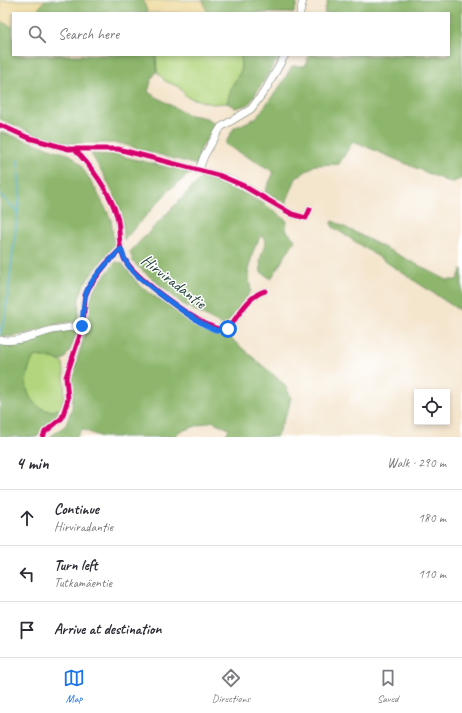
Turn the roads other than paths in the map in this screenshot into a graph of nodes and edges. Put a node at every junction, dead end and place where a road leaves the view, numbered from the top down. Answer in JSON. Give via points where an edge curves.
{"nodes":[{"id":1,"x":303,"y":0,"type":"edge"},
{"id":2,"x":300,"y":12,"type":"edge"},
{"id":3,"x":285,"y":56,"type":"edge"},
{"id":4,"x":0,"y":125,"type":"edge"},
{"id":5,"x":74,"y":149,"type":"junction"},
{"id":6,"x":199,"y":170,"type":"junction"},
{"id":7,"x":310,"y":209,"type":"dead end"},
{"id":8,"x":121,"y":249,"type":"junction"},
{"id":9,"x":264,"y":291,"type":"dead end"},
{"id":10,"x":82,"y":326,"type":"junction"},
{"id":11,"x":0,"y":340,"type":"edge"},
{"id":12,"x":43,"y":437,"type":"edge"}],
"edges":[{"from":1,"to":2,"type":"street"},
{"from":3,"to":6,"type":"street","via":[[266,89],[251,108],[221,127]]},
{"from":4,"to":5,"type":"street","via":[[29,138]]},
{"from":5,"to":6,"type":"street","via":[[118,148]]},
{"from":5,"to":8,"type":"street","name":"Hirviradantie","via":[[85,160],[117,215]]},
{"from":6,"to":7,"type":"street","via":[[242,185],[292,214],[306,218]]},
{"from":8,"to":9,"type":"street","name":"Hirviradantie","via":[[130,268],[141,279],[174,304],[215,329],[228,329],[251,299]]},
{"from":8,"to":10,"type":"street","via":[[89,287],[85,296]]},
{"from":10,"to":11,"type":"street","via":[[52,330],[21,341]]},
{"from":10,"to":12,"type":"street","via":[[66,377],[68,399],[62,418],[45,432]]}]}
